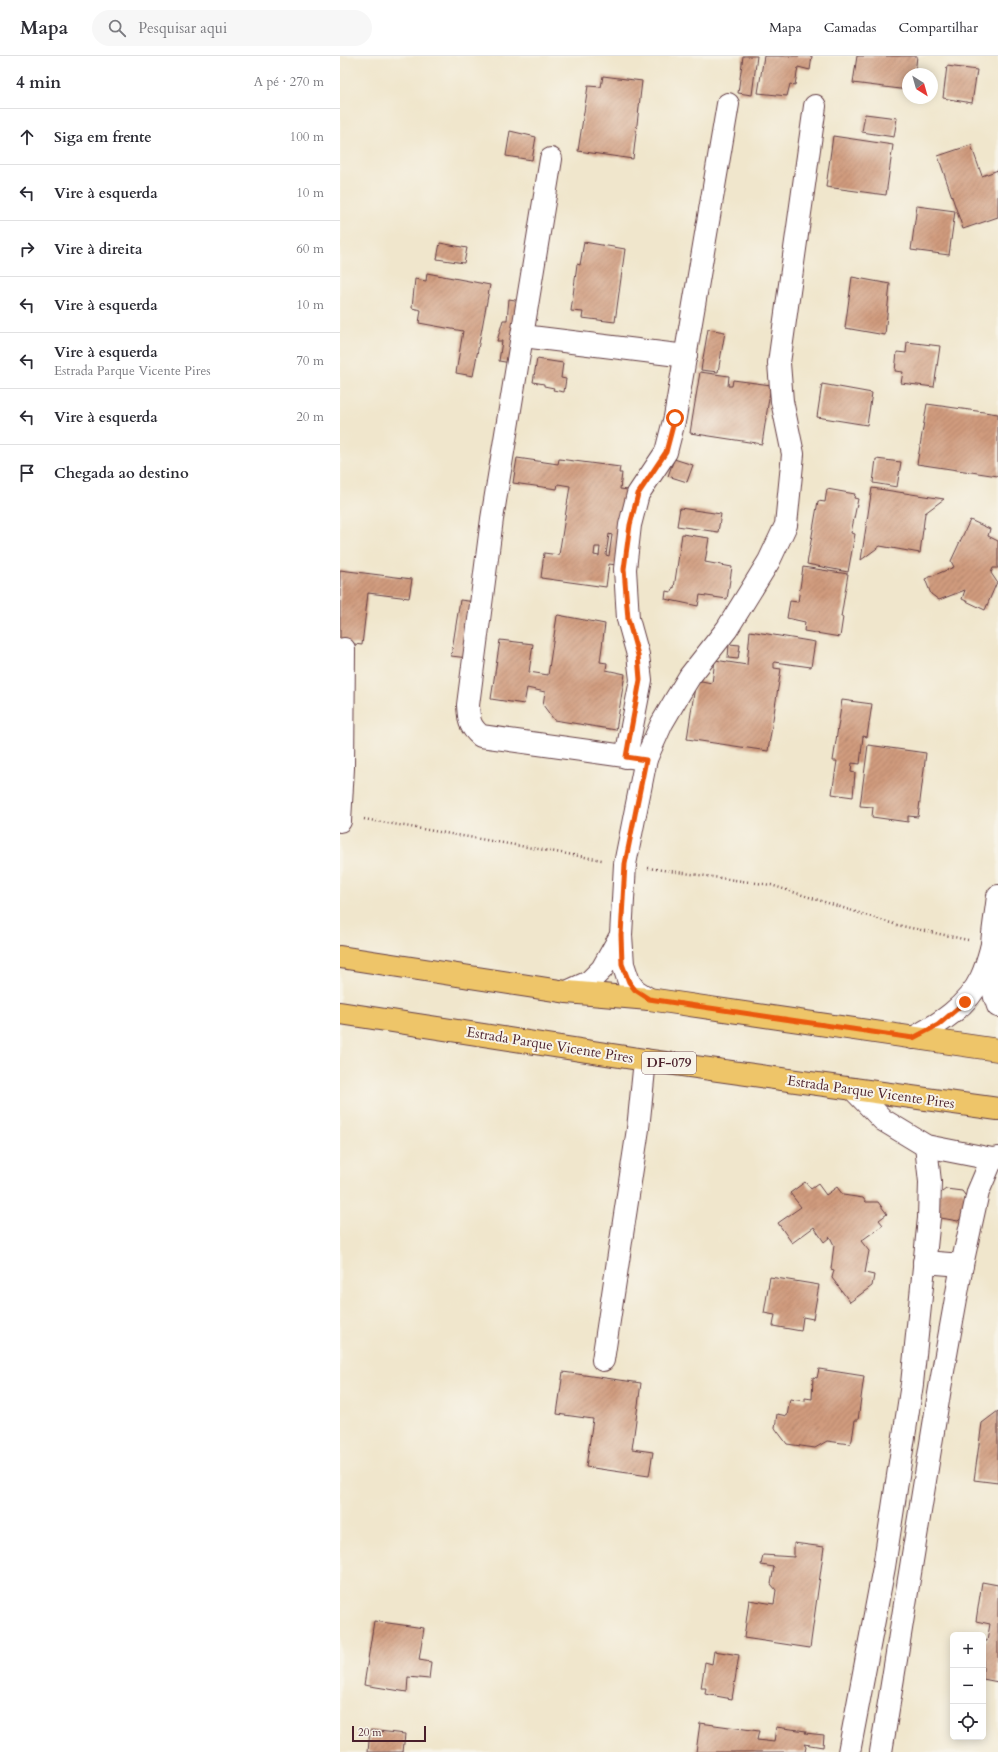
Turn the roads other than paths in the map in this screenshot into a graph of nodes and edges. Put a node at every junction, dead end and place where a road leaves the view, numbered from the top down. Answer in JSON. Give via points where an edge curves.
{"nodes":[{"id":1,"x":728,"y":104,"type":"dead end"},
{"id":2,"x":815,"y":106,"type":"dead end"},
{"id":3,"x":551,"y":159,"type":"dead end"},
{"id":4,"x":523,"y":336,"type":"junction"},
{"id":5,"x":686,"y":356,"type":"junction"},
{"id":6,"x":344,"y":649,"type":"dead end"},
{"id":7,"x":636,"y":758,"type":"junction"},
{"id":8,"x":340,"y":818,"type":"edge"},
{"id":9,"x":998,"y":896,"type":"edge"},
{"id":10,"x":621,"y":935,"type":"junction"},
{"id":11,"x":992,"y":945,"type":"junction"},
{"id":12,"x":340,"y":957,"type":"edge"},
{"id":13,"x":567,"y":992,"type":"junction"},
{"id":14,"x":649,"y":999,"type":"junction"},
{"id":15,"x":998,"y":1006,"type":"edge"},
{"id":16,"x":340,"y":1014,"type":"edge"},
{"id":17,"x":913,"y":1038,"type":"junction"},
{"id":18,"x":998,"y":1050,"type":"edge"},
{"id":19,"x":645,"y":1060,"type":"junction"},
{"id":20,"x":854,"y":1089,"type":"junction"},
{"id":21,"x":998,"y":1109,"type":"edge"},
{"id":22,"x":926,"y":1146,"type":"junction"},
{"id":23,"x":995,"y":1159,"type":"edge"},
{"id":24,"x":924,"y":1262,"type":"junction"},
{"id":25,"x":962,"y":1265,"type":"junction"},
{"id":26,"x":603,"y":1360,"type":"dead end"},
{"id":27,"x":912,"y":1384,"type":"junction"},
{"id":28,"x":940,"y":1388,"type":"junction"},
{"id":29,"x":884,"y":1567,"type":"junction"},
{"id":30,"x":911,"y":1571,"type":"junction"},
{"id":31,"x":849,"y":1752,"type":"edge"},
{"id":32,"x":881,"y":1752,"type":"edge"}],
"edges":[{"from":1,"to":5,"type":"street"},
{"from":2,"to":7,"type":"street","via":[[779,363],[782,401],[792,454],[786,525],[769,561],[727,629],[690,676],[662,723]]},
{"from":3,"to":4,"type":"street"},
{"from":4,"to":5,"type":"street"},
{"from":4,"to":7,"type":"street","via":[[492,519],[468,705],[469,720],[472,729],[481,736]]},
{"from":5,"to":7,"type":"street","via":[[666,452],[638,494],[630,525],[624,569],[628,619],[638,655],[640,680]]},
{"from":6,"to":8,"type":"street"},
{"from":7,"to":10,"type":"street","via":[[625,864]]},
{"from":9,"to":11,"type":"street"},
{"from":10,"to":13,"type":"street","via":[[602,969],[589,982]]},
{"from":10,"to":14,"type":"street","via":[[622,964],[629,982],[635,990]]},
{"from":11,"to":15,"type":"street","via":[[992,985]]},
{"from":11,"to":17,"type":"street","via":[[981,978],[965,1002],[938,1025]]},
{"from":12,"to":13,"type":"main road"},
{"from":13,"to":14,"type":"main road"},
{"from":14,"to":17,"type":"main road"},
{"from":16,"to":19,"type":"main road","name":"Estrada Parque Vicente Pires","number":"DF-079"},
{"from":17,"to":18,"type":"main road"},
{"from":19,"to":20,"type":"main road","name":"Estrada Parque Vicente Pires","number":"DF-079"},
{"from":19,"to":26,"type":"street","via":[[638,1129]]},
{"from":20,"to":21,"type":"main road","name":"Estrada Parque Vicente Pires","number":"DF-079"},
{"from":20,"to":22,"type":"street","via":[[883,1120]]},
{"from":22,"to":23,"type":"street"},
{"from":22,"to":24,"type":"street","via":[[930,1182]]},
{"from":23,"to":25,"type":"street","via":[[978,1192]]},
{"from":24,"to":25,"type":"street"},
{"from":24,"to":27,"type":"street"},
{"from":25,"to":28,"type":"street"},
{"from":27,"to":28,"type":"street"},
{"from":27,"to":29,"type":"street"},
{"from":28,"to":30,"type":"street"},
{"from":29,"to":30,"type":"street"},
{"from":29,"to":31,"type":"street"},
{"from":30,"to":32,"type":"street"}]}
